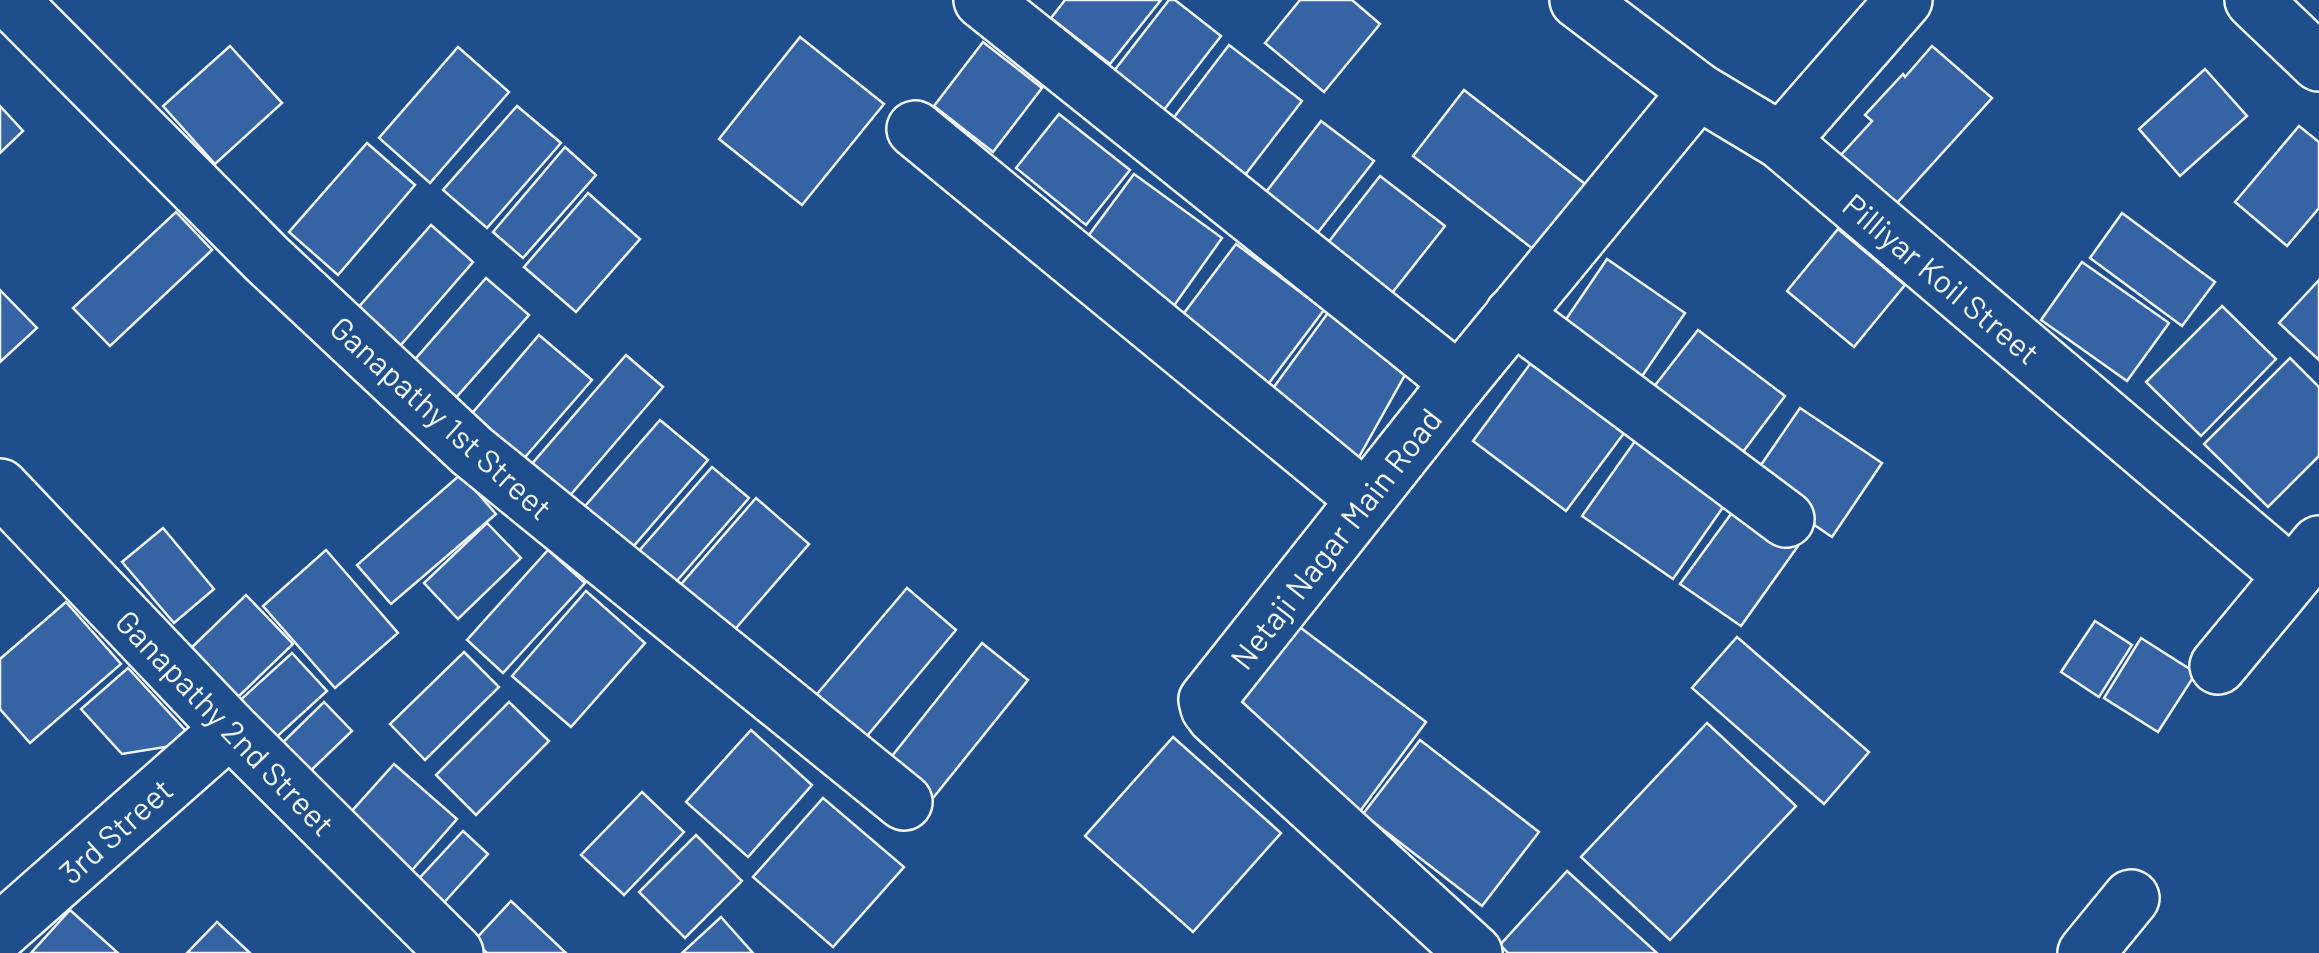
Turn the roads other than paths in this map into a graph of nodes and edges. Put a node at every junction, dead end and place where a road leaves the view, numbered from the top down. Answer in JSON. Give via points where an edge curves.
{"nodes":[{"id":1,"x":10,"y":0,"type":"edge"},
{"id":2,"x":982,"y":0,"type":"edge"},
{"id":3,"x":1578,"y":0,"type":"edge"},
{"id":4,"x":1904,"y":0,"type":"edge"},
{"id":5,"x":2253,"y":0,"type":"edge"},
{"id":6,"x":2319,"y":63,"type":"edge"},
{"id":7,"x":1698,"y":91,"type":"junction"},
{"id":8,"x":1781,"y":141,"type":"junction"},
{"id":9,"x":912,"y":147,"type":"dead end"},
{"id":10,"x":1513,"y":316,"type":"junction"},
{"id":11,"x":1458,"y":382,"type":"junction"},
{"id":12,"x":0,"y":487,"type":"edge"},
{"id":13,"x":1354,"y":512,"type":"junction"},
{"id":14,"x":1786,"y":519,"type":"dead end"},
{"id":15,"x":2305,"y":560,"type":"edge"},
{"id":16,"x":2218,"y":666,"type":"dead end"},
{"id":17,"x":230,"y":728,"type":"junction"},
{"id":18,"x":904,"y":802,"type":"dead end"},
{"id":19,"x":2130,"y":898,"type":"dead end"},
{"id":20,"x":0,"y":932,"type":"edge"},
{"id":21,"x":444,"y":950,"type":"edge"},
{"id":22,"x":1474,"y":953,"type":"edge"},
{"id":23,"x":2086,"y":953,"type":"edge"}],
"edges":[{"from":1,"to":18,"type":"street","name":"Ganapathy 1st Street","via":[[268,259],[472,450]]},
{"from":2,"to":11,"type":"street"},
{"from":3,"to":7,"type":"street","name":"Pilliyar Koil Street"},
{"from":4,"to":8,"type":"street"},
{"from":5,"to":6,"type":"street"},
{"from":7,"to":8,"type":"street","name":"Pilliyar Koil Street"},
{"from":7,"to":10,"type":"street","name":"Netaji Nagar Main Road"},
{"from":8,"to":15,"type":"street","name":"Pilliyar Koil Street"},
{"from":9,"to":13,"type":"street"},
{"from":10,"to":11,"type":"street","name":"Netaji Nagar Main Road"},
{"from":10,"to":14,"type":"street"},
{"from":11,"to":13,"type":"street","name":"Netaji Nagar Main Road"},
{"from":12,"to":17,"type":"street","name":"Ganapathy 2nd Street"},
{"from":13,"to":22,"type":"street","name":"Netaji Nagar Main Road","via":[[1210,695],[1208,708]]},
{"from":15,"to":16,"type":"street"},
{"from":17,"to":20,"type":"street","name":"3rd Street"},
{"from":17,"to":21,"type":"street","name":"Ganapathy 2nd Street"},
{"from":19,"to":23,"type":"street"}]}
